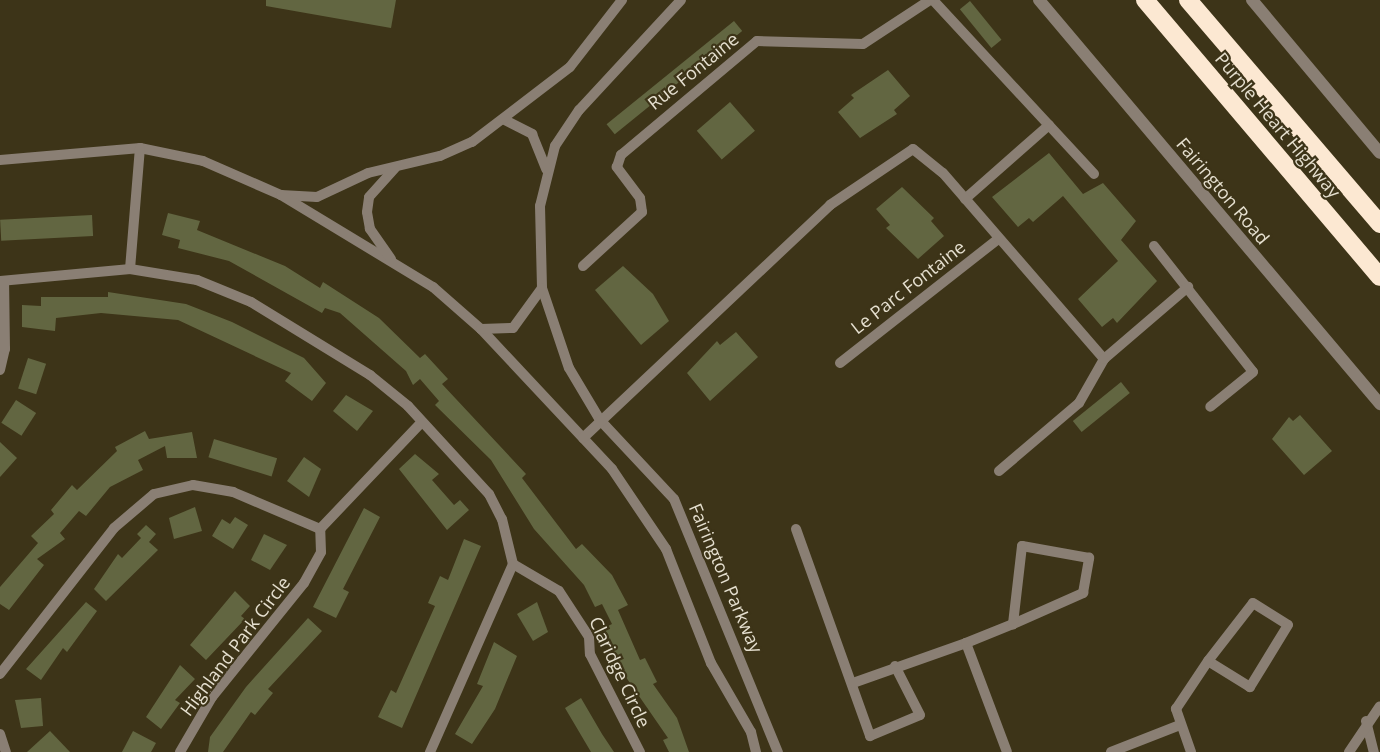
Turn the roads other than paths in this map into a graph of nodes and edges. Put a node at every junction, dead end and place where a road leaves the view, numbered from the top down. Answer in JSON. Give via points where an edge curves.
{"nodes":[{"id":1,"x":622,"y":0,"type":"edge"},
{"id":2,"x":681,"y":0,"type":"edge"},
{"id":3,"x":932,"y":0,"type":"edge"},
{"id":4,"x":1039,"y":0,"type":"edge"},
{"id":5,"x":1145,"y":0,"type":"edge"},
{"id":6,"x":1188,"y":0,"type":"edge"},
{"id":7,"x":1252,"y":0,"type":"edge"},
{"id":8,"x":503,"y":119,"type":"junction"},
{"id":9,"x":1049,"y":125,"type":"junction"},
{"id":10,"x":140,"y":148,"type":"junction"},
{"id":11,"x":1380,"y":153,"type":"edge"},
{"id":12,"x":0,"y":160,"type":"edge"},
{"id":13,"x":395,"y":168,"type":"junction"},
{"id":14,"x":546,"y":169,"type":"junction"},
{"id":15,"x":1094,"y":174,"type":"dead end"},
{"id":16,"x":281,"y":195,"type":"junction"},
{"id":17,"x":965,"y":200,"type":"junction"},
{"id":18,"x":1380,"y":224,"type":"edge"},
{"id":19,"x":998,"y":239,"type":"junction"},
{"id":20,"x":1154,"y":246,"type":"dead end"},
{"id":21,"x":392,"y":261,"type":"junction"},
{"id":22,"x":583,"y":266,"type":"dead end"},
{"id":23,"x":130,"y":269,"type":"junction"},
{"id":24,"x":1380,"y":277,"type":"edge"},
{"id":25,"x":2,"y":281,"type":"edge"},
{"id":26,"x":1188,"y":287,"type":"junction"},
{"id":27,"x":542,"y":288,"type":"junction"},
{"id":28,"x":481,"y":329,"type":"junction"},
{"id":29,"x":1104,"y":359,"type":"junction"},
{"id":30,"x":840,"y":363,"type":"dead end"},
{"id":31,"x":0,"y":370,"type":"edge"},
{"id":32,"x":1380,"y":404,"type":"edge"},
{"id":33,"x":1210,"y":407,"type":"dead end"},
{"id":34,"x":600,"y":420,"type":"junction"},
{"id":35,"x":422,"y":422,"type":"junction"},
{"id":36,"x":583,"y":438,"type":"junction"},
{"id":37,"x":999,"y":471,"type":"dead end"},
{"id":38,"x":320,"y":529,"type":"junction"},
{"id":39,"x":796,"y":529,"type":"dead end"},
{"id":40,"x":513,"y":564,"type":"junction"},
{"id":41,"x":1013,"y":624,"type":"junction"},
{"id":42,"x":966,"y":643,"type":"junction"},
{"id":43,"x":1208,"y":661,"type":"junction"},
{"id":44,"x":895,"y":666,"type":"junction"},
{"id":45,"x":0,"y":674,"type":"edge"},
{"id":46,"x":853,"y":683,"type":"junction"},
{"id":47,"x":1380,"y":706,"type":"edge"},
{"id":48,"x":1366,"y":721,"type":"junction"},
{"id":49,"x":1180,"y":725,"type":"junction"},
{"id":50,"x":0,"y":734,"type":"edge"},
{"id":51,"x":6,"y":752,"type":"edge"},
{"id":52,"x":180,"y":752,"type":"edge"},
{"id":53,"x":430,"y":752,"type":"edge"},
{"id":54,"x":640,"y":752,"type":"edge"},
{"id":55,"x":756,"y":752,"type":"edge"},
{"id":56,"x":778,"y":752,"type":"edge"},
{"id":57,"x":1007,"y":752,"type":"edge"},
{"id":58,"x":1111,"y":752,"type":"edge"},
{"id":59,"x":1191,"y":752,"type":"edge"},
{"id":60,"x":1349,"y":752,"type":"edge"},
{"id":61,"x":1374,"y":752,"type":"edge"}],
"edges":[{"from":1,"to":8,"type":"street","via":[[570,66]]},
{"from":2,"to":14,"type":"street","name":"Fairington Parkway","via":[[579,110]]},
{"from":3,"to":9,"type":"street","name":"Rue Fontaine"},
{"from":3,"to":22,"type":"street","name":"Rue Fontaine","via":[[863,44],[757,41],[621,155],[617,167],[640,198],[642,212]]},
{"from":4,"to":32,"type":"street","name":"Fairington Road"},
{"from":5,"to":24,"type":"highway","name":"Purple Heart Highway"},
{"from":6,"to":18,"type":"highway","name":"Purple Heart Highway"},
{"from":7,"to":11,"type":"street"},
{"from":8,"to":13,"type":"street","via":[[472,142]]},
{"from":8,"to":14,"type":"street","via":[[532,134]]},
{"from":9,"to":15,"type":"street","name":"Rue Fontaine"},
{"from":9,"to":17,"type":"street"},
{"from":10,"to":12,"type":"street"},
{"from":10,"to":16,"type":"street","via":[[203,161]]},
{"from":10,"to":23,"type":"street"},
{"from":13,"to":16,"type":"street","via":[[368,173],[317,197]]},
{"from":13,"to":21,"type":"street","via":[[369,198],[367,212],[370,230]]},
{"from":14,"to":27,"type":"street","name":"Fairington Parkway","via":[[540,206]]},
{"from":16,"to":21,"type":"street"},
{"from":17,"to":19,"type":"street"},
{"from":17,"to":34,"type":"street","via":[[913,149],[830,205],[681,351]]},
{"from":19,"to":29,"type":"street"},
{"from":19,"to":30,"type":"street","name":"Le Parc Fontaine"},
{"from":20,"to":26,"type":"street"},
{"from":21,"to":28,"type":"street","via":[[433,287]]},
{"from":23,"to":25,"type":"street"},
{"from":23,"to":35,"type":"street","via":[[197,280],[251,302],[370,375]]},
{"from":25,"to":31,"type":"street","via":[[5,349]]},
{"from":26,"to":29,"type":"street"},
{"from":26,"to":33,"type":"street","via":[[1253,372]]},
{"from":27,"to":28,"type":"street","via":[[513,328]]},
{"from":27,"to":34,"type":"street","name":"Fairington Parkway","via":[[565,358]]},
{"from":28,"to":36,"type":"street"},
{"from":29,"to":37,"type":"street","via":[[1079,403]]},
{"from":34,"to":36,"type":"street"},
{"from":34,"to":56,"type":"street","name":"Fairington Parkway","via":[[674,498]]},
{"from":35,"to":38,"type":"street"},
{"from":35,"to":40,"type":"street","via":[[489,494],[502,519]]},
{"from":36,"to":55,"type":"street","via":[[643,510],[666,549],[711,663],[751,732]]},
{"from":38,"to":45,"type":"street","via":[[233,492],[193,485],[154,494],[114,528]]},
{"from":38,"to":52,"type":"street","name":"Highland Park Circle","via":[[321,552],[304,583],[212,697]]},
{"from":39,"to":46,"type":"street"},
{"from":40,"to":53,"type":"street"},
{"from":40,"to":54,"type":"street","name":"Claridge Circle","via":[[559,591],[589,637],[590,654]]},
{"from":41,"to":41,"type":"street","via":[[1083,593],[1089,558],[1022,546]]},
{"from":41,"to":42,"type":"street"},
{"from":42,"to":44,"type":"street"},
{"from":42,"to":57,"type":"street"},
{"from":43,"to":43,"type":"street","via":[[1253,603],[1288,625],[1250,687]]},
{"from":43,"to":49,"type":"street","via":[[1176,709]]},
{"from":44,"to":46,"type":"street"},
{"from":44,"to":46,"type":"street","via":[[920,715],[870,736]]},
{"from":47,"to":48,"type":"street"},
{"from":48,"to":60,"type":"street"},
{"from":48,"to":61,"type":"street"},
{"from":49,"to":58,"type":"street"},
{"from":49,"to":59,"type":"street"},
{"from":50,"to":51,"type":"street"}]}
